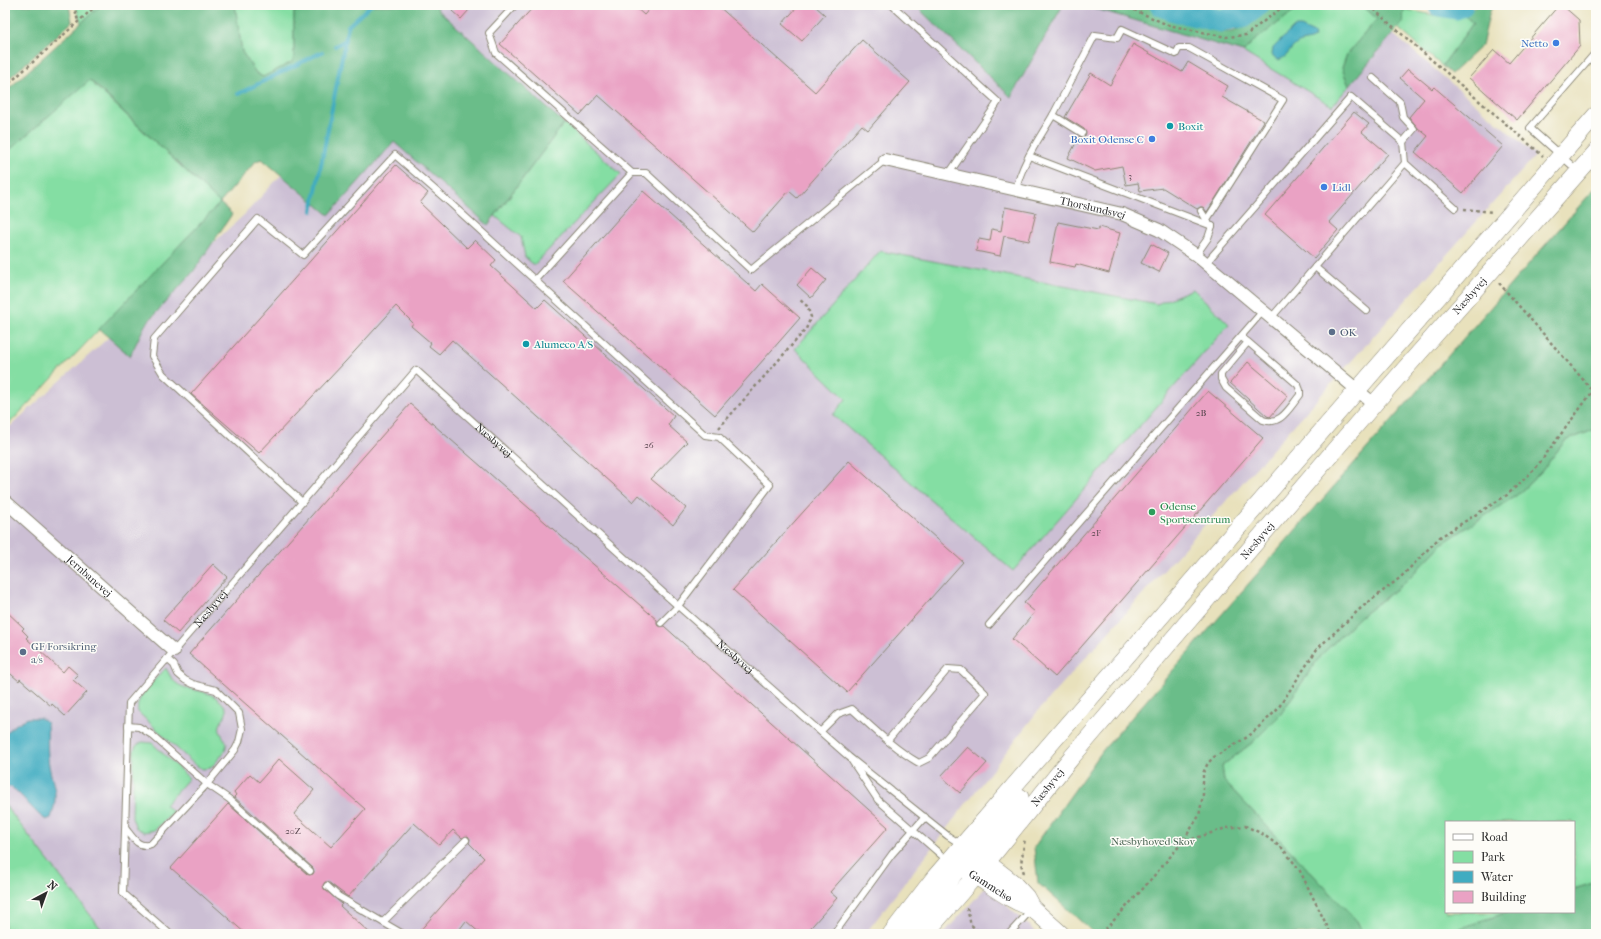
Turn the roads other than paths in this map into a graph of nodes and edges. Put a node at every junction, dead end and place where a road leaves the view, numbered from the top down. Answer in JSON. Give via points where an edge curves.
{"nodes":[{"id":1,"x":514,"y":5,"type":"edge"},
{"id":2,"x":892,"y":5,"type":"edge"},
{"id":3,"x":1593,"y":5,"type":"edge"},
{"id":4,"x":1596,"y":8,"type":"edge"},
{"id":5,"x":1596,"y":52,"type":"edge"},
{"id":6,"x":1373,"y":78,"type":"dead end"},
{"id":7,"x":1053,"y":115,"type":"junction"},
{"id":8,"x":1596,"y":115,"type":"edge"},
{"id":9,"x":1082,"y":133,"type":"dead end"},
{"id":10,"x":1403,"y":142,"type":"junction"},
{"id":11,"x":1596,"y":152,"type":"edge"},
{"id":12,"x":1029,"y":156,"type":"junction"},
{"id":13,"x":885,"y":160,"type":"joint"},
{"id":14,"x":1557,"y":160,"type":"junction"},
{"id":15,"x":1405,"y":163,"type":"junction"},
{"id":16,"x":1579,"y":171,"type":"junction"},
{"id":17,"x":632,"y":173,"type":"junction"},
{"id":18,"x":948,"y":175,"type":"junction"},
{"id":19,"x":1016,"y":191,"type":"junction"},
{"id":20,"x":1455,"y":208,"type":"road end"},
{"id":21,"x":1201,"y":211,"type":"dead end"},
{"id":22,"x":1206,"y":221,"type":"junction"},
{"id":23,"x":1212,"y":226,"type":"junction"},
{"id":24,"x":1196,"y":255,"type":"junction"},
{"id":25,"x":1206,"y":263,"type":"junction"},
{"id":26,"x":1315,"y":267,"type":"junction"},
{"id":27,"x":535,"y":280,"type":"junction"},
{"id":28,"x":1367,"y":311,"type":"dead end"},
{"id":29,"x":1267,"y":315,"type":"junction"},
{"id":30,"x":1241,"y":336,"type":"junction"},
{"id":31,"x":1248,"y":342,"type":"junction"},
{"id":32,"x":1356,"y":390,"type":"junction"},
{"id":33,"x":1374,"y":404,"type":"junction"},
{"id":34,"x":5,"y":501,"type":"edge"},
{"id":35,"x":302,"y":502,"type":"junction"},
{"id":36,"x":678,"y":606,"type":"junction"},
{"id":37,"x":661,"y":623,"type":"dead end"},
{"id":38,"x":989,"y":626,"type":"dead end"},
{"id":39,"x":170,"y":655,"type":"junction"},
{"id":40,"x":128,"y":726,"type":"junction"},
{"id":41,"x":821,"y":732,"type":"junction"},
{"id":42,"x":888,"y":740,"type":"junction"},
{"id":43,"x":849,"y":757,"type":"junction"},
{"id":44,"x":207,"y":784,"type":"junction"},
{"id":45,"x":925,"y":817,"type":"junction"},
{"id":46,"x":126,"y":829,"type":"junction"},
{"id":47,"x":913,"y":830,"type":"junction"},
{"id":48,"x":466,"y":840,"type":"dead end"},
{"id":49,"x":975,"y":854,"type":"junction"},
{"id":50,"x":954,"y":864,"type":"junction"},
{"id":51,"x":310,"y":871,"type":"dead end"},
{"id":52,"x":975,"y":875,"type":"junction"},
{"id":53,"x":327,"y":886,"type":"dead end"},
{"id":54,"x":1032,"y":908,"type":"junction"},
{"id":55,"x":383,"y":922,"type":"junction"},
{"id":56,"x":170,"y":934,"type":"edge"},
{"id":57,"x":403,"y":934,"type":"edge"},
{"id":58,"x":834,"y":934,"type":"edge"},
{"id":59,"x":891,"y":934,"type":"edge"},
{"id":60,"x":910,"y":934,"type":"edge"},
{"id":61,"x":924,"y":934,"type":"edge"},
{"id":62,"x":1009,"y":934,"type":"edge"},
{"id":63,"x":1061,"y":934,"type":"edge"}],
"edges":[{"from":1,"to":17,"type":"lane","via":[[490,33],[496,53]]},
{"from":2,"to":18,"type":"lane","via":[[998,102]]},
{"from":3,"to":4,"type":"lane"},
{"from":5,"to":14,"type":"lane","via":[[1530,128]]},
{"from":6,"to":10,"type":"lane","via":[[1400,102],[1404,117],[1414,129]]},
{"from":7,"to":9,"type":"lane"},
{"from":7,"to":12,"type":"lane"},
{"from":7,"to":22,"type":"lane","via":[[1094,34],[1117,38],[1122,29],[1176,54],[1179,48],[1189,48],[1283,100]]},
{"from":8,"to":14,"type":"street","name":"Næsbyvej"},
{"from":10,"to":15,"type":"lane"},
{"from":10,"to":25,"type":"lane","via":[[1350,97]]},
{"from":11,"to":16,"type":"street","name":"Næsbyvej"},
{"from":12,"to":19,"type":"lane","via":[[1019,177]]},
{"from":12,"to":23,"type":"lane"},
{"from":13,"to":17,"type":"lane","via":[[751,270],[646,173]]},
{"from":13,"to":18,"type":"street","name":"Thorslundsvej"},
{"from":14,"to":16,"type":"lane"},
{"from":14,"to":32,"type":"street","name":"Næsbyvej"},
{"from":15,"to":20,"type":"lane"},
{"from":15,"to":26,"type":"lane"},
{"from":16,"to":33,"type":"street","name":"Næsbyvej"},
{"from":17,"to":27,"type":"lane"},
{"from":18,"to":19,"type":"street","name":"Thorslundsvej"},
{"from":19,"to":24,"type":"street","name":"Thorslundsvej","via":[[1122,214],[1159,230]]},
{"from":21,"to":22,"type":"lane"},
{"from":22,"to":23,"type":"lane"},
{"from":23,"to":24,"type":"lane","via":[[1208,238]]},
{"from":24,"to":25,"type":"street","name":"Thorslundsvej"},
{"from":25,"to":29,"type":"street","name":"Thorslundsvej"},
{"from":26,"to":28,"type":"lane"},
{"from":26,"to":29,"type":"lane"},
{"from":27,"to":35,"type":"lane","via":[[395,155],[303,255],[258,219],[154,339],[152,356],[163,374]]},
{"from":27,"to":36,"type":"lane","via":[[705,435],[719,437],[770,485]]},
{"from":29,"to":30,"type":"lane"},
{"from":29,"to":32,"type":"street","name":"Thorslundsvej"},
{"from":30,"to":31,"type":"lane"},
{"from":30,"to":38,"type":"lane"},
{"from":31,"to":31,"type":"lane","via":[[1298,385],[1300,390],[1300,395],[1276,421],[1263,420],[1226,388],[1221,379],[1221,374]]},
{"from":32,"to":33,"type":"street","name":"Thorslundsvej"},
{"from":32,"to":49,"type":"street","name":"Næsbyvej","via":[[1067,725]]},
{"from":33,"to":49,"type":"street","name":"Næsbyvej","via":[[1024,816]]},
{"from":34,"to":39,"type":"street","name":"Jernbanevej"},
{"from":35,"to":36,"type":"lane","name":"Næsbyvej","via":[[416,370]]},
{"from":35,"to":39,"type":"lane","name":"Næsbyvej"},
{"from":36,"to":37,"type":"lane"},
{"from":36,"to":41,"type":"lane","name":"Næsbyvej"},
{"from":39,"to":40,"type":"lane","name":"Næsbyvej","via":[[129,703]]},
{"from":39,"to":44,"type":"lane","via":[[182,678],[216,690],[240,713],[242,729],[239,742]]},
{"from":40,"to":44,"type":"lane","via":[[144,729]]},
{"from":40,"to":46,"type":"lane","name":"Næsbyvej"},
{"from":41,"to":42,"type":"lane","via":[[838,714],[852,710]]},
{"from":41,"to":43,"type":"lane","name":"Næsbyvej"},
{"from":42,"to":42,"type":"lane","via":[[919,764],[929,758],[985,693],[961,670],[948,669]]},
{"from":43,"to":45,"type":"lane","name":"Næsbyvej"},
{"from":43,"to":47,"type":"lane","name":"Næsbyvej","via":[[878,800]]},
{"from":44,"to":46,"type":"lane","via":[[151,844],[140,844]]},
{"from":44,"to":51,"type":"lane","via":[[229,799]]},
{"from":45,"to":47,"type":"lane"},
{"from":45,"to":49,"type":"lane","name":"Næsbyvej"},
{"from":46,"to":56,"type":"lane","name":"Næsbyvej","via":[[123,893]]},
{"from":47,"to":50,"type":"lane","name":"Næsbyvej"},
{"from":47,"to":58,"type":"lane","via":[[892,854]]},
{"from":48,"to":55,"type":"lane"},
{"from":49,"to":50,"type":"street","name":"Næsbyvej"},
{"from":49,"to":52,"type":"street","name":"Næsbyvej"},
{"from":49,"to":54,"type":"street","name":"Gammelsø","via":[[1012,882]]},
{"from":50,"to":52,"type":"street","name":"Gammelsø"},
{"from":50,"to":59,"type":"street","name":"Næsbyvej"},
{"from":50,"to":60,"type":"street"},
{"from":52,"to":54,"type":"street","name":"Gammelsø","via":[[1020,904]]},
{"from":52,"to":61,"type":"street","name":"Næsbyvej"},
{"from":53,"to":55,"type":"lane","via":[[338,896]]},
{"from":54,"to":62,"type":"lane"},
{"from":54,"to":63,"type":"street","name":"Gammelsø"},
{"from":55,"to":57,"type":"lane"}]}
